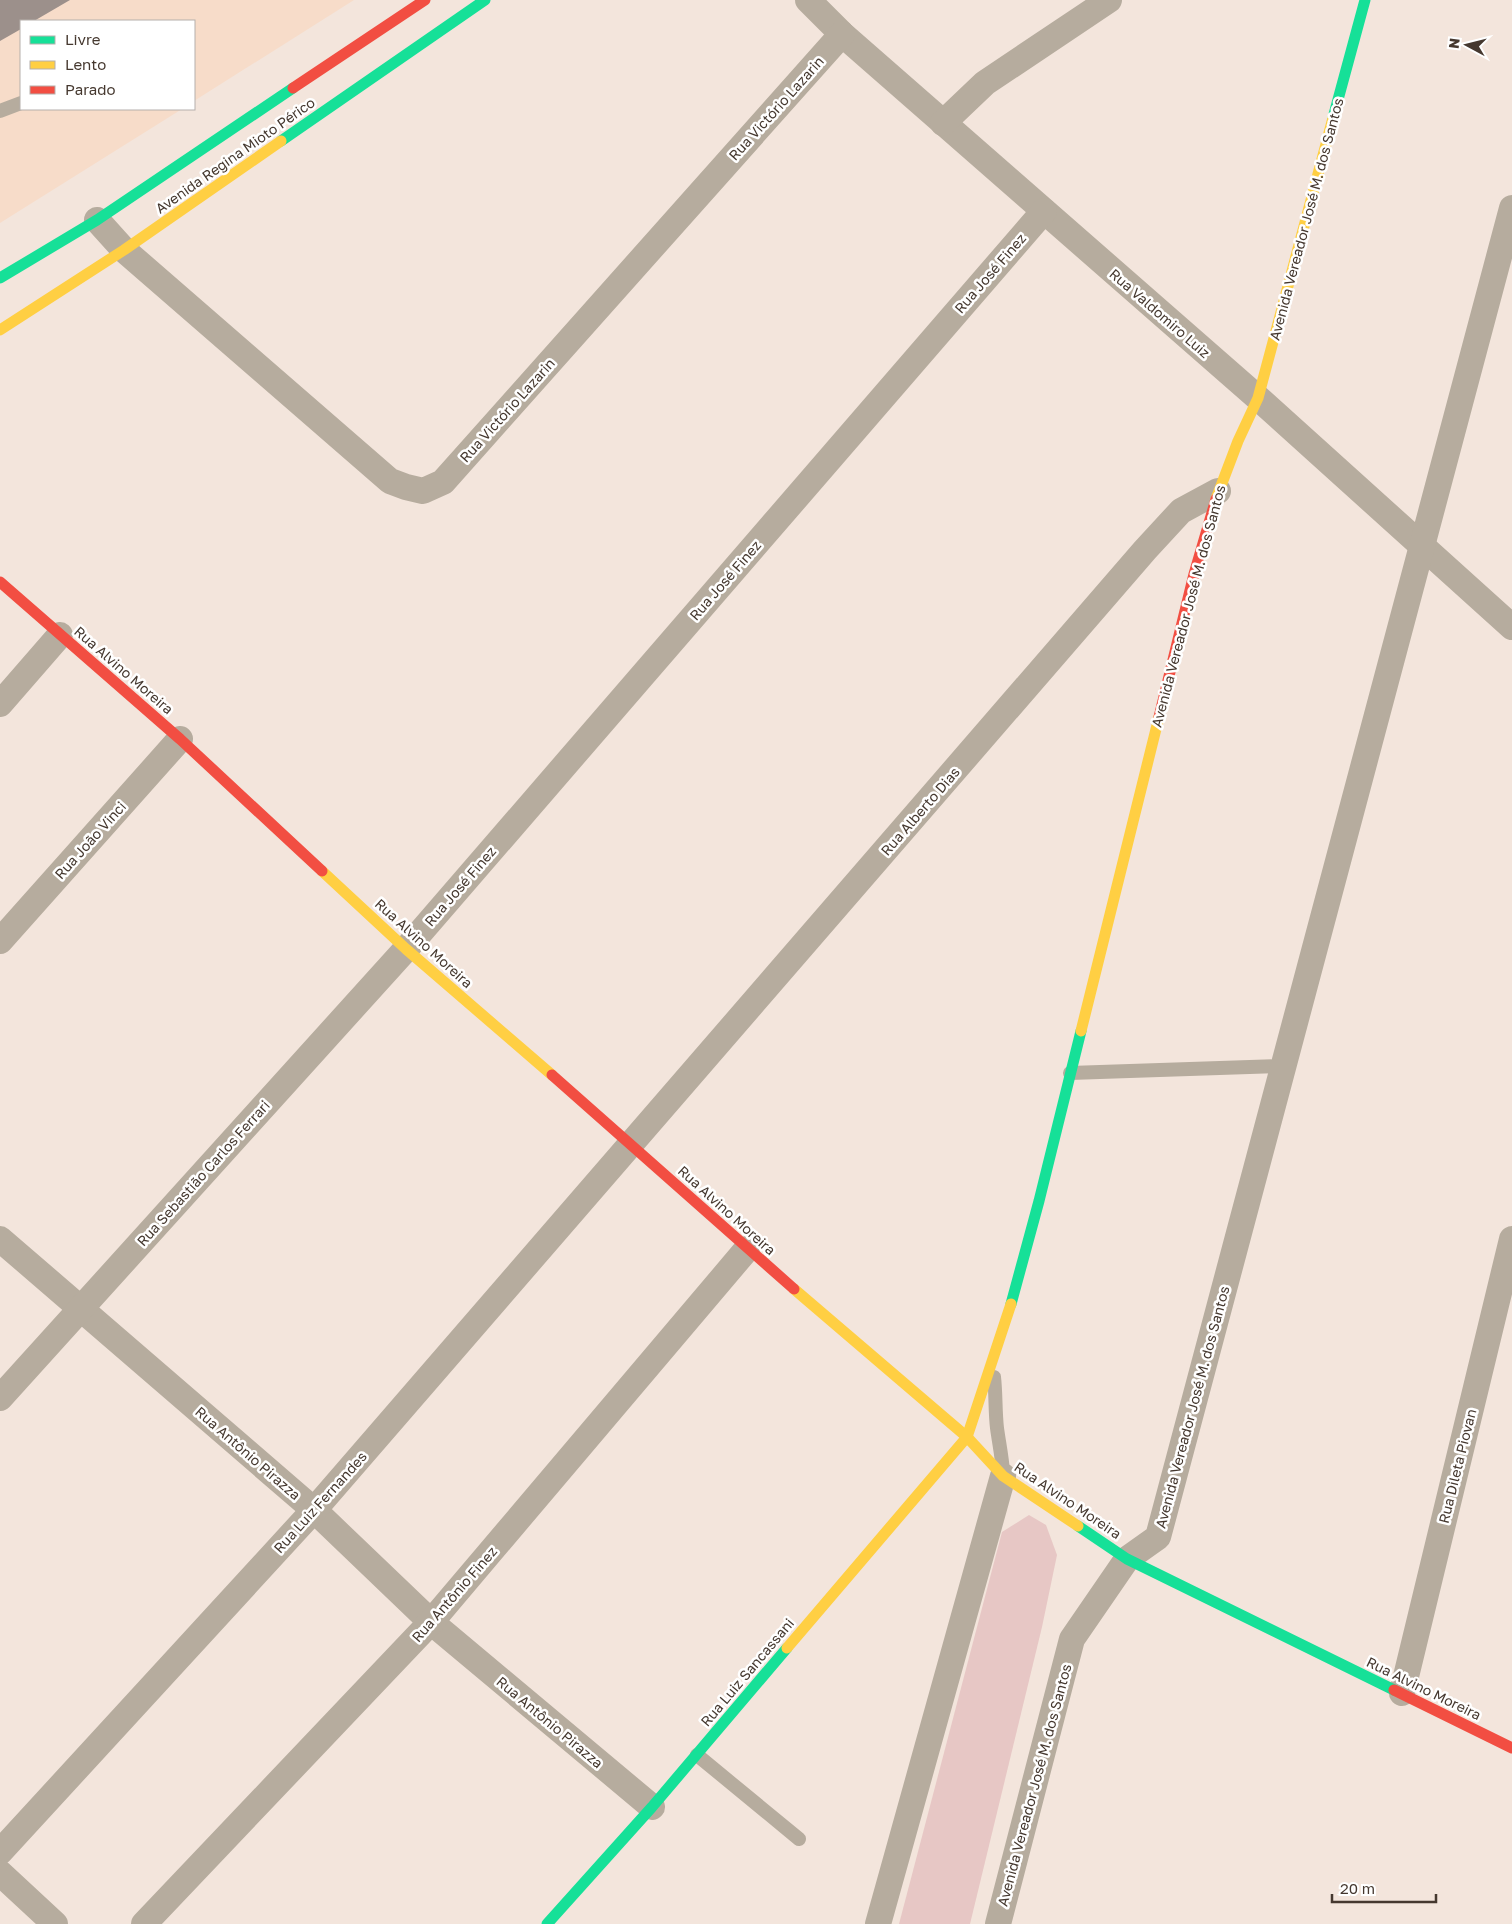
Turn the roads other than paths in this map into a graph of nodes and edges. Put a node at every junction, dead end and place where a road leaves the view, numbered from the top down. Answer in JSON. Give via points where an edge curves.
{"nodes":[{"id":1,"x":425,"y":0,"type":"edge"},
{"id":2,"x":485,"y":0,"type":"edge"},
{"id":3,"x":808,"y":0,"type":"edge"},
{"id":4,"x":1109,"y":0,"type":"edge"},
{"id":5,"x":1365,"y":0,"type":"edge"},
{"id":6,"x":842,"y":34,"type":"junction"},
{"id":7,"x":20,"y":103,"type":"edge"},
{"id":8,"x":0,"y":111,"type":"edge"},
{"id":9,"x":943,"y":122,"type":"junction"},
{"id":10,"x":1512,"y":208,"type":"edge"},
{"id":11,"x":1044,"y":211,"type":"junction"},
{"id":12,"x":97,"y":220,"type":"junction"},
{"id":13,"x":124,"y":250,"type":"junction"},
{"id":14,"x":0,"y":278,"type":"edge"},
{"id":15,"x":0,"y":330,"type":"edge"},
{"id":16,"x":1258,"y":398,"type":"junction"},
{"id":17,"x":1218,"y":491,"type":"junction"},
{"id":18,"x":1422,"y":545,"type":"junction"},
{"id":19,"x":0,"y":582,"type":"edge"},
{"id":20,"x":1512,"y":626,"type":"edge"},
{"id":21,"x":60,"y":635,"type":"junction"},
{"id":22,"x":0,"y":704,"type":"edge"},
{"id":23,"x":180,"y":739,"type":"junction"},
{"id":24,"x":0,"y":941,"type":"edge"},
{"id":25,"x":406,"y":949,"type":"junction"},
{"id":26,"x":1284,"y":1066,"type":"junction"},
{"id":27,"x":1070,"y":1073,"type":"junction"},
{"id":28,"x":632,"y":1144,"type":"junction"},
{"id":29,"x":0,"y":1238,"type":"edge"},
{"id":30,"x":1512,"y":1239,"type":"edge"},
{"id":31,"x":747,"y":1249,"type":"junction"},
{"id":32,"x":81,"y":1308,"type":"junction"},
{"id":33,"x":992,"y":1363,"type":"junction"},
{"id":34,"x":0,"y":1398,"type":"edge"},
{"id":35,"x":967,"y":1437,"type":"junction"},
{"id":36,"x":1003,"y":1476,"type":"junction"},
{"id":37,"x":314,"y":1510,"type":"junction"},
{"id":38,"x":1127,"y":1559,"type":"junction"},
{"id":39,"x":431,"y":1622,"type":"junction"},
{"id":40,"x":1402,"y":1693,"type":"junction"},
{"id":41,"x":1512,"y":1748,"type":"edge"},
{"id":42,"x":697,"y":1755,"type":"junction"},
{"id":43,"x":652,"y":1807,"type":"junction"},
{"id":44,"x":799,"y":1839,"type":"dead end"},
{"id":45,"x":0,"y":1852,"type":"edge"},
{"id":46,"x":0,"y":1873,"type":"edge"},
{"id":47,"x":55,"y":1924,"type":"edge"},
{"id":48,"x":144,"y":1924,"type":"edge"},
{"id":49,"x":547,"y":1924,"type":"edge"},
{"id":50,"x":878,"y":1924,"type":"edge"},
{"id":51,"x":998,"y":1924,"type":"edge"}],
"edges":[{"from":1,"to":12,"type":"street","name":"Avenida Regina Mioto Périco"},
{"from":2,"to":13,"type":"street","name":"Avenida Regina Mioto Périco"},
{"from":3,"to":6,"type":"street","name":"Rua Valdomiro Luiz"},
{"from":4,"to":9,"type":"street","via":[[986,83]]},
{"from":5,"to":16,"type":"street","name":"Avenida Vereador José M. dos Santos"},
{"from":6,"to":9,"type":"street","name":"Rua Valdomiro Luiz"},
{"from":6,"to":13,"type":"street","name":"Rua Victório Lazarin","via":[[443,482],[423,491],[390,481]]},
{"from":7,"to":8,"type":"lane"},
{"from":9,"to":11,"type":"street","name":"Rua Valdomiro Luiz"},
{"from":10,"to":18,"type":"street","name":"Avenida Vereador José M. dos Santos"},
{"from":11,"to":16,"type":"street","name":"Rua Valdomiro Luiz"},
{"from":11,"to":25,"type":"street","name":"Rua José Finez"},
{"from":12,"to":13,"type":"street","name":"Rua Victório Lazarin"},
{"from":12,"to":14,"type":"street","name":"Avenida Regina Mioto Périco"},
{"from":13,"to":15,"type":"street","name":"Avenida Regina Mioto Périco"},
{"from":16,"to":17,"type":"street","name":"Avenida Vereador José M. dos Santos"},
{"from":16,"to":18,"type":"street","name":"Rua Valdomiro Luiz"},
{"from":17,"to":27,"type":"street","name":"Avenida Vereador José M. dos Santos","via":[[1194,574]]},
{"from":17,"to":28,"type":"street","name":"Rua Alberto Dias","via":[[1181,511],[1145,550]]},
{"from":18,"to":20,"type":"street","name":"Rua Valdomiro Luiz"},
{"from":18,"to":26,"type":"street","name":"Avenida Vereador José M. dos Santos"},
{"from":19,"to":21,"type":"street","name":"Rua Alvino Moreira"},
{"from":21,"to":22,"type":"street"},
{"from":21,"to":23,"type":"street","name":"Rua Alvino Moreira"},
{"from":23,"to":24,"type":"street","name":"Rua João Vinci"},
{"from":23,"to":25,"type":"street","name":"Rua Alvino Moreira"},
{"from":25,"to":28,"type":"street","name":"Rua Alvino Moreira"},
{"from":25,"to":32,"type":"street","name":"Rua Sebastião Carlos Ferrari"},
{"from":26,"to":27,"type":"lane"},
{"from":26,"to":38,"type":"street","name":"Avenida Vereador José M. dos Santos","via":[[1158,1537]]},
{"from":27,"to":33,"type":"street","name":"Avenida Vereador José M. dos Santos","via":[[1036,1210]]},
{"from":28,"to":31,"type":"street","name":"Rua Alvino Moreira"},
{"from":28,"to":37,"type":"street","name":"Rua Luiz Fernandes"},
{"from":29,"to":32,"type":"street","name":"Rua Antônio Pirazza"},
{"from":30,"to":40,"type":"street","name":"Rua Dileta Piovan"},
{"from":31,"to":35,"type":"street","name":"Rua Alvino Moreira"},
{"from":31,"to":39,"type":"street","name":"Rua Antônio Finez"},
{"from":32,"to":34,"type":"street","name":"Rua Sebastião Carlos Ferrari"},
{"from":32,"to":37,"type":"street","name":"Rua Antônio Pirazza"},
{"from":33,"to":35,"type":"street","name":"Avenida Vereador José M. dos Santos"},
{"from":33,"to":36,"type":"lane"},
{"from":35,"to":36,"type":"street","name":"Rua Alvino Moreira"},
{"from":35,"to":42,"type":"street","name":"Rua Luiz Sancassani"},
{"from":36,"to":38,"type":"street","name":"Rua Alvino Moreira"},
{"from":36,"to":50,"type":"street"},
{"from":37,"to":39,"type":"street","name":"Rua Antônio Pirazza"},
{"from":37,"to":45,"type":"street","name":"Rua Luiz Fernandes"},
{"from":38,"to":40,"type":"street","name":"Rua Alvino Moreira"},
{"from":38,"to":51,"type":"street","name":"Avenida Vereador José M. dos Santos","via":[[1072,1639]]},
{"from":39,"to":43,"type":"street","name":"Rua Antônio Pirazza"},
{"from":39,"to":48,"type":"street","name":"Rua Antônio Finez"},
{"from":40,"to":41,"type":"street","name":"Rua Alvino Moreira"},
{"from":42,"to":43,"type":"street","name":"Rua Luiz Sancassani"},
{"from":42,"to":44,"type":"lane"},
{"from":43,"to":49,"type":"street","name":"Rua Luiz Sancassani"},
{"from":46,"to":47,"type":"street"}]}
